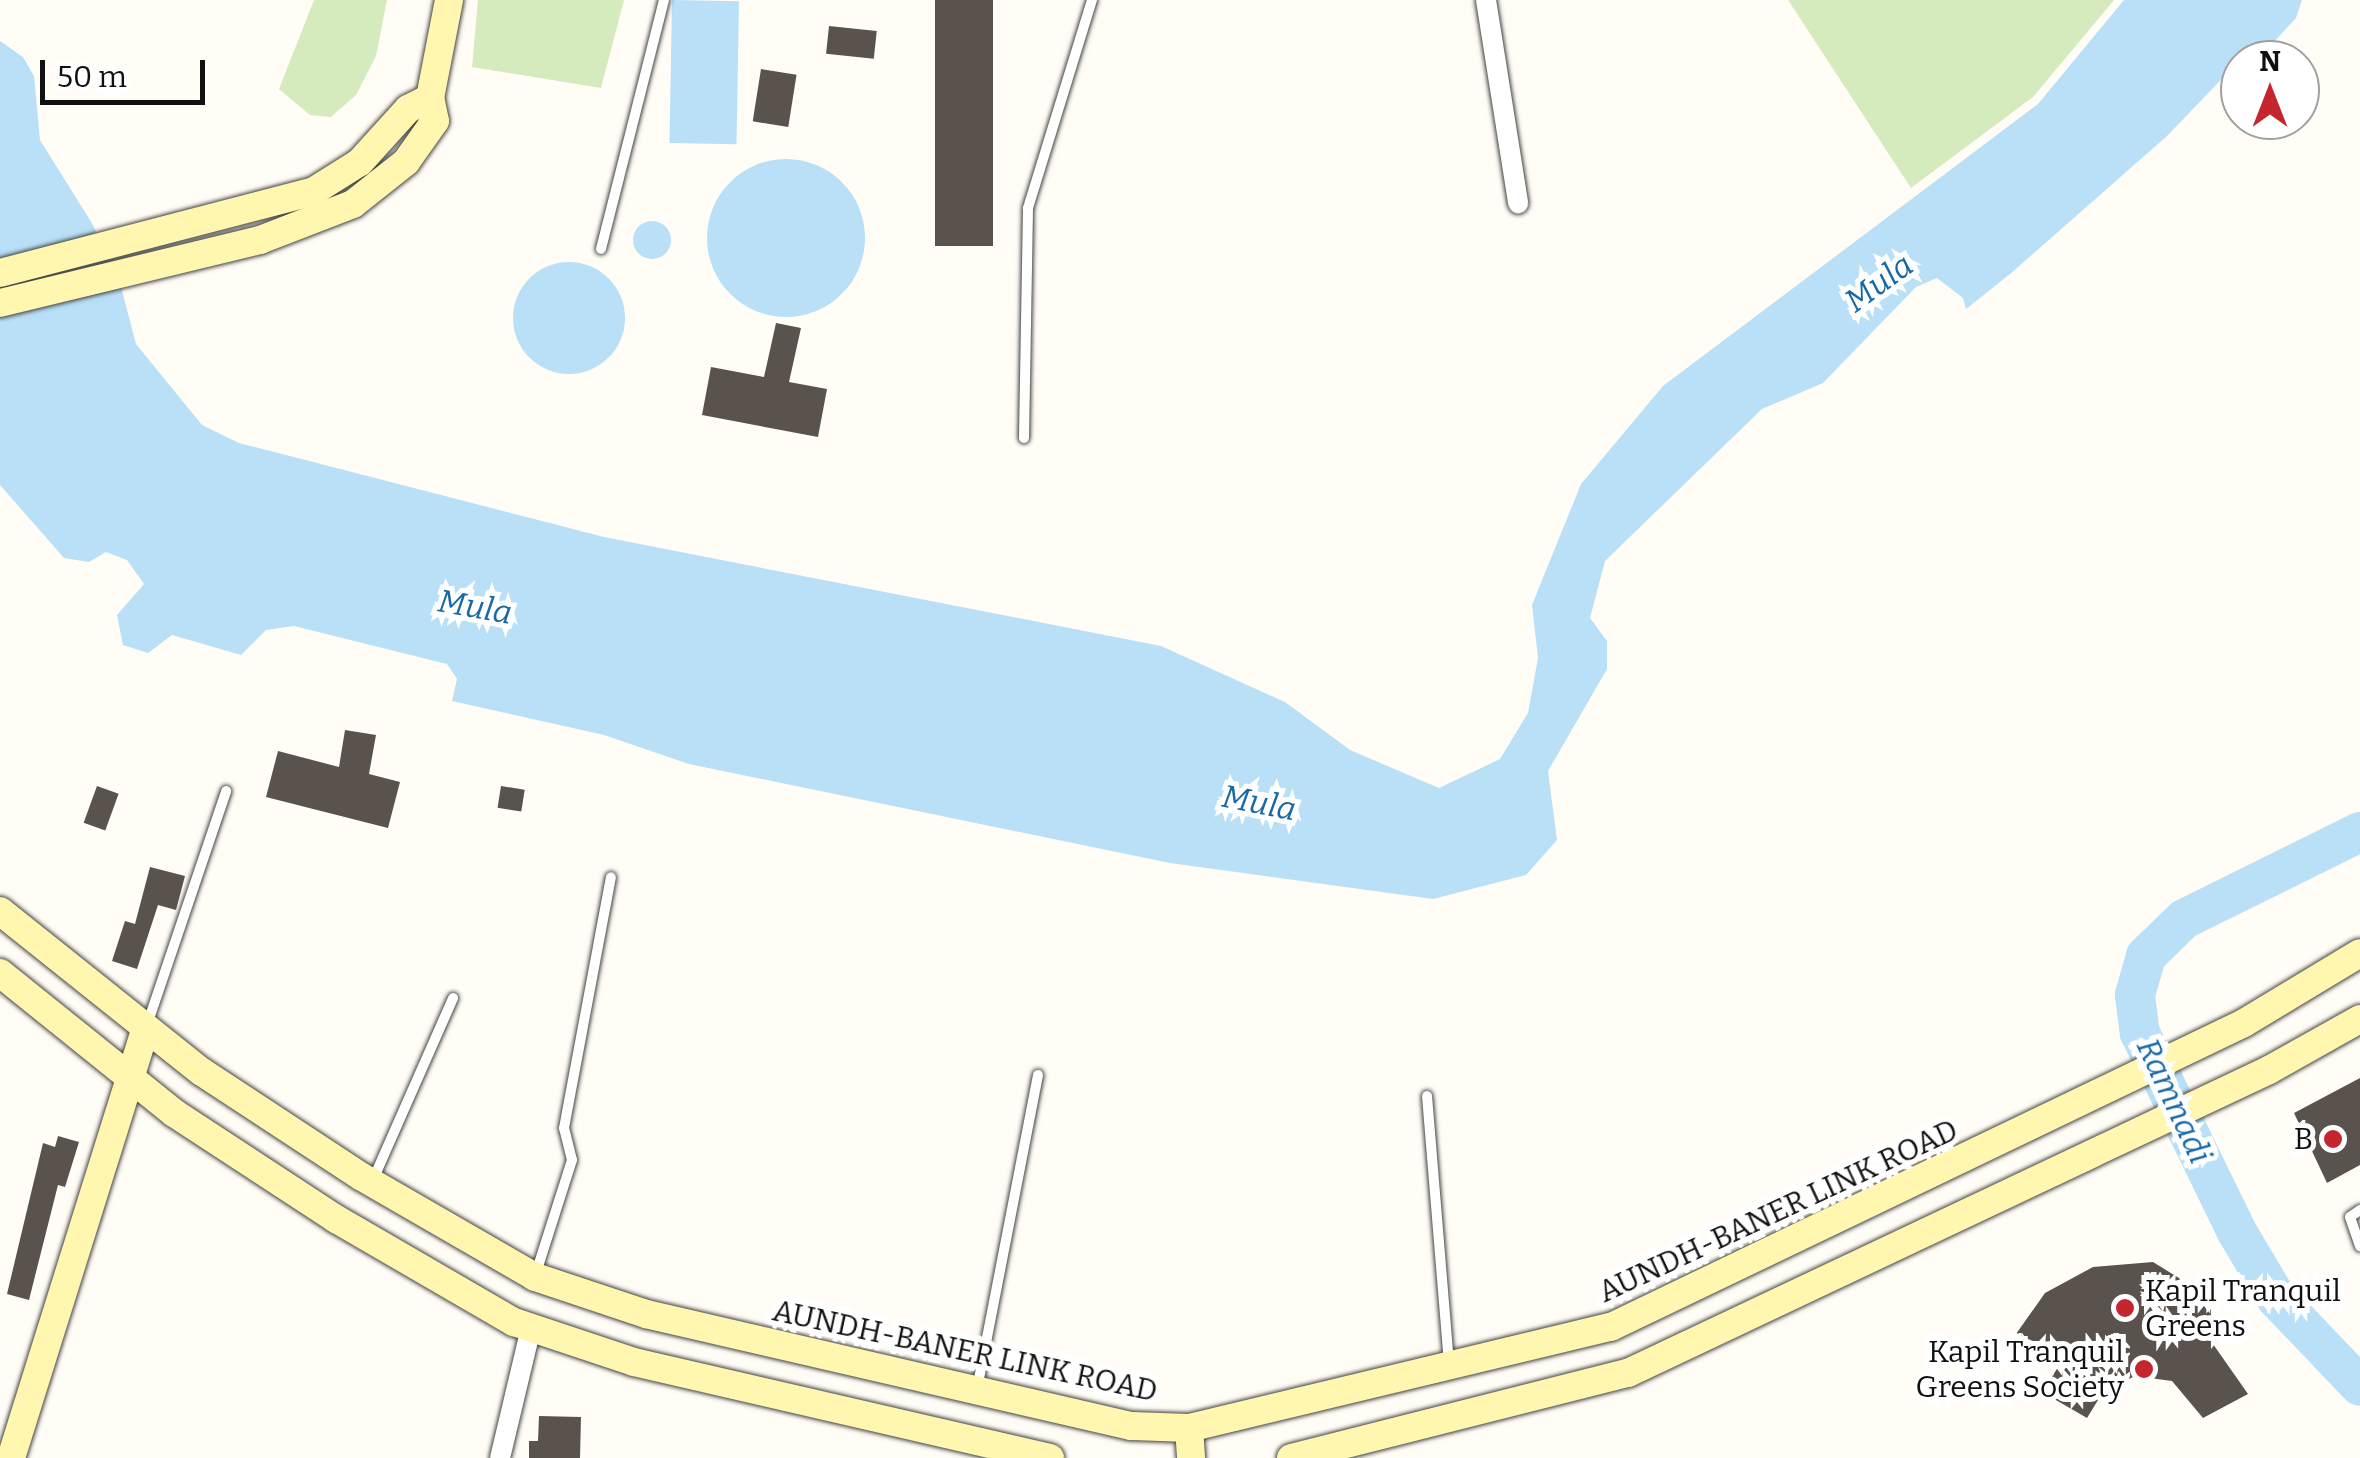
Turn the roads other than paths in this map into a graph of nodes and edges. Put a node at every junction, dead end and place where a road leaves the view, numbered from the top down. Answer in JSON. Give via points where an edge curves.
{"nodes":[{"id":1,"x":449,"y":0,"type":"edge"},
{"id":2,"x":664,"y":0,"type":"edge"},
{"id":3,"x":1092,"y":0,"type":"edge"},
{"id":4,"x":1486,"y":0,"type":"edge"},
{"id":5,"x":430,"y":98,"type":"junction"},
{"id":6,"x":1518,"y":203,"type":"dead end"},
{"id":7,"x":601,"y":249,"type":"dead end"},
{"id":8,"x":0,"y":273,"type":"edge"},
{"id":9,"x":0,"y":303,"type":"edge"},
{"id":10,"x":1024,"y":438,"type":"dead end"},
{"id":11,"x":226,"y":791,"type":"dead end"},
{"id":12,"x":611,"y":877,"type":"dead end"},
{"id":13,"x":0,"y":911,"type":"edge"},
{"id":14,"x":2360,"y":954,"type":"edge"},
{"id":15,"x":0,"y":974,"type":"edge"},
{"id":16,"x":453,"y":998,"type":"dead end"},
{"id":17,"x":2360,"y":1019,"type":"edge"},
{"id":18,"x":145,"y":1031,"type":"junction"},
{"id":19,"x":1038,"y":1075,"type":"dead end"},
{"id":20,"x":130,"y":1080,"type":"junction"},
{"id":21,"x":1427,"y":1096,"type":"dead end"},
{"id":22,"x":372,"y":1182,"type":"junction"},
{"id":23,"x":2360,"y":1210,"type":"edge"},
{"id":24,"x":2360,"y":1246,"type":"edge"},
{"id":25,"x":535,"y":1277,"type":"junction"},
{"id":26,"x":530,"y":1328,"type":"junction"},
{"id":27,"x":1450,"y":1368,"type":"junction"},
{"id":28,"x":976,"y":1390,"type":"junction"},
{"id":29,"x":1189,"y":1428,"type":"junction"},
{"id":30,"x":11,"y":1458,"type":"edge"},
{"id":31,"x":500,"y":1458,"type":"edge"},
{"id":32,"x":1050,"y":1458,"type":"edge"},
{"id":33,"x":1191,"y":1458,"type":"edge"},
{"id":34,"x":1291,"y":1458,"type":"edge"}],
"edges":[{"from":1,"to":5,"type":"main road"},
{"from":2,"to":7,"type":"lane"},
{"from":3,"to":10,"type":"lane","via":[[1028,208]]},
{"from":4,"to":6,"type":"street"},
{"from":5,"to":8,"type":"main road","via":[[408,109],[384,141],[338,178],[252,212]]},
{"from":5,"to":9,"type":"main road","via":[[430,131],[379,185],[326,219]]},
{"from":11,"to":18,"type":"lane"},
{"from":12,"to":25,"type":"lane","via":[[564,1128],[572,1160]]},
{"from":13,"to":18,"type":"main road","name":"AUNDH-BANER LINK ROAD"},
{"from":14,"to":27,"type":"main road","name":"AUNDH-BANER LINK ROAD","via":[[2244,1023],[1611,1327]]},
{"from":15,"to":20,"type":"main road"},
{"from":16,"to":22,"type":"lane"},
{"from":17,"to":34,"type":"main road","via":[[2269,1070],[1628,1374]]},
{"from":18,"to":20,"type":"main road"},
{"from":18,"to":22,"type":"main road","name":"AUNDH-BANER LINK ROAD"},
{"from":19,"to":28,"type":"lane"},
{"from":20,"to":26,"type":"main road","via":[[336,1219]]},
{"from":20,"to":30,"type":"main road"},
{"from":21,"to":27,"type":"lane"},
{"from":22,"to":25,"type":"main road","name":"AUNDH-BANER LINK ROAD"},
{"from":23,"to":24,"type":"lane","via":[[2350,1216]]},
{"from":25,"to":28,"type":"main road","name":"AUNDH-BANER LINK ROAD","via":[[646,1314]]},
{"from":26,"to":31,"type":"street"},
{"from":26,"to":32,"type":"main road","via":[[634,1362]]},
{"from":27,"to":29,"type":"main road","name":"AUNDH-BANER LINK ROAD"},
{"from":28,"to":29,"type":"main road","name":"AUNDH-BANER LINK ROAD","via":[[1131,1426]]},
{"from":29,"to":33,"type":"main road"}]}
